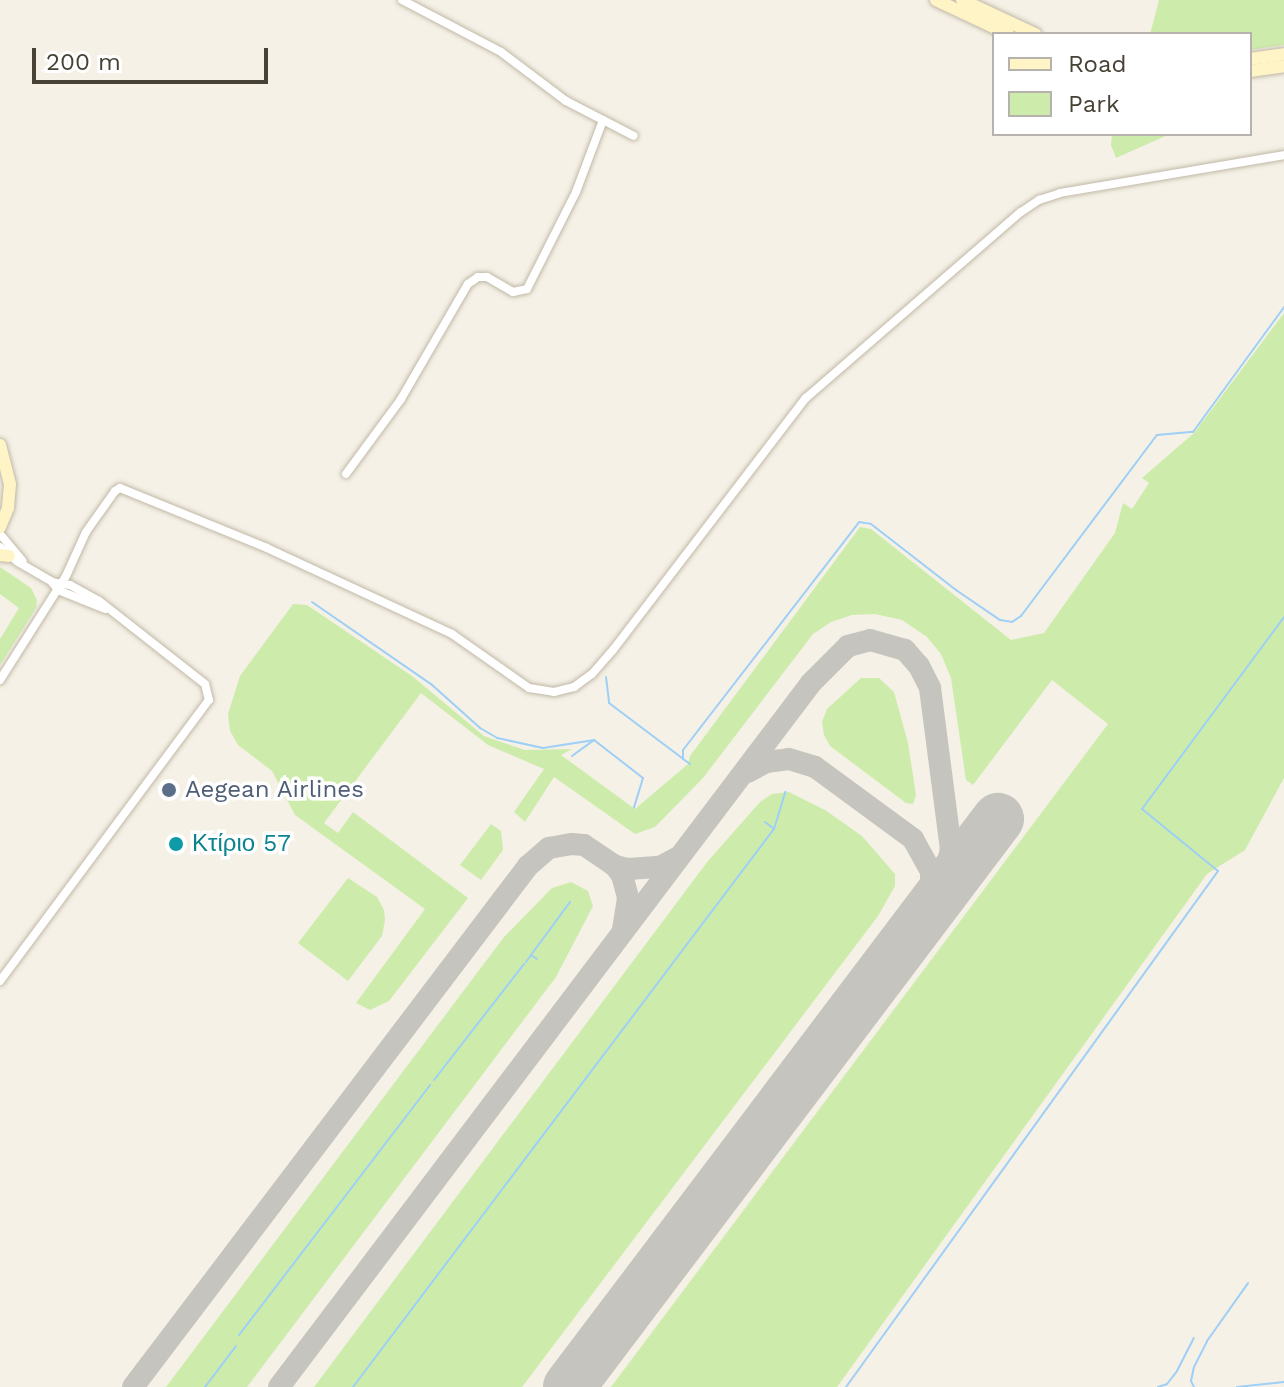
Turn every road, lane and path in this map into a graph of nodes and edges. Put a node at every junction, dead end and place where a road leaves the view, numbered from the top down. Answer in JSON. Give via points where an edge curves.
{"nodes":[{"id":1,"x":402,"y":0,"type":"edge"},
{"id":2,"x":936,"y":0,"type":"edge"},
{"id":3,"x":962,"y":0,"type":"edge"},
{"id":4,"x":1004,"y":32,"type":"edge"},
{"id":5,"x":1031,"y":32,"type":"edge"},
{"id":6,"x":1284,"y":54,"type":"edge"},
{"id":7,"x":1252,"y":59,"type":"edge"},
{"id":8,"x":1284,"y":66,"type":"edge"},
{"id":9,"x":1252,"y":71,"type":"edge"},
{"id":10,"x":603,"y":120,"type":"junction"},
{"id":11,"x":634,"y":136,"type":"dead end"},
{"id":12,"x":1284,"y":155,"type":"edge"},
{"id":13,"x":0,"y":445,"type":"edge"},
{"id":14,"x":0,"y":466,"type":"edge"},
{"id":15,"x":346,"y":474,"type":"dead end"},
{"id":16,"x":0,"y":506,"type":"edge"},
{"id":17,"x":0,"y":527,"type":"edge"},
{"id":18,"x":0,"y":534,"type":"edge"},
{"id":19,"x":3,"y":553,"type":"edge"},
{"id":20,"x":33,"y":570,"type":"junction"},
{"id":21,"x":58,"y":585,"type":"junction"},
{"id":22,"x":0,"y":680,"type":"edge"},
{"id":23,"x":0,"y":981,"type":"edge"}],
"edges":[{"from":1,"to":10,"type":"street","via":[[501,52],[566,101]]},
{"from":2,"to":4,"type":"main road"},
{"from":3,"to":5,"type":"main road"},
{"from":6,"to":7,"type":"main road"},
{"from":8,"to":9,"type":"main road"},
{"from":10,"to":11,"type":"street"},
{"from":10,"to":15,"type":"street","via":[[576,192],[527,289],[513,292],[487,277],[468,284],[401,399]]},
{"from":12,"to":21,"type":"street","via":[[1060,193],[1031,204],[806,398],[613,650],[574,687],[554,692],[529,688],[452,634],[127,489],[115,491]]},
{"from":13,"to":17,"type":"main road","via":[[10,484]]},
{"from":14,"to":16,"type":"main road"},
{"from":18,"to":20,"type":"street"},
{"from":19,"to":20,"type":"street"},
{"from":20,"to":21,"type":"street"},
{"from":21,"to":22,"type":"street"},
{"from":21,"to":23,"type":"street","via":[[99,601],[205,684],[209,700]]}]}
